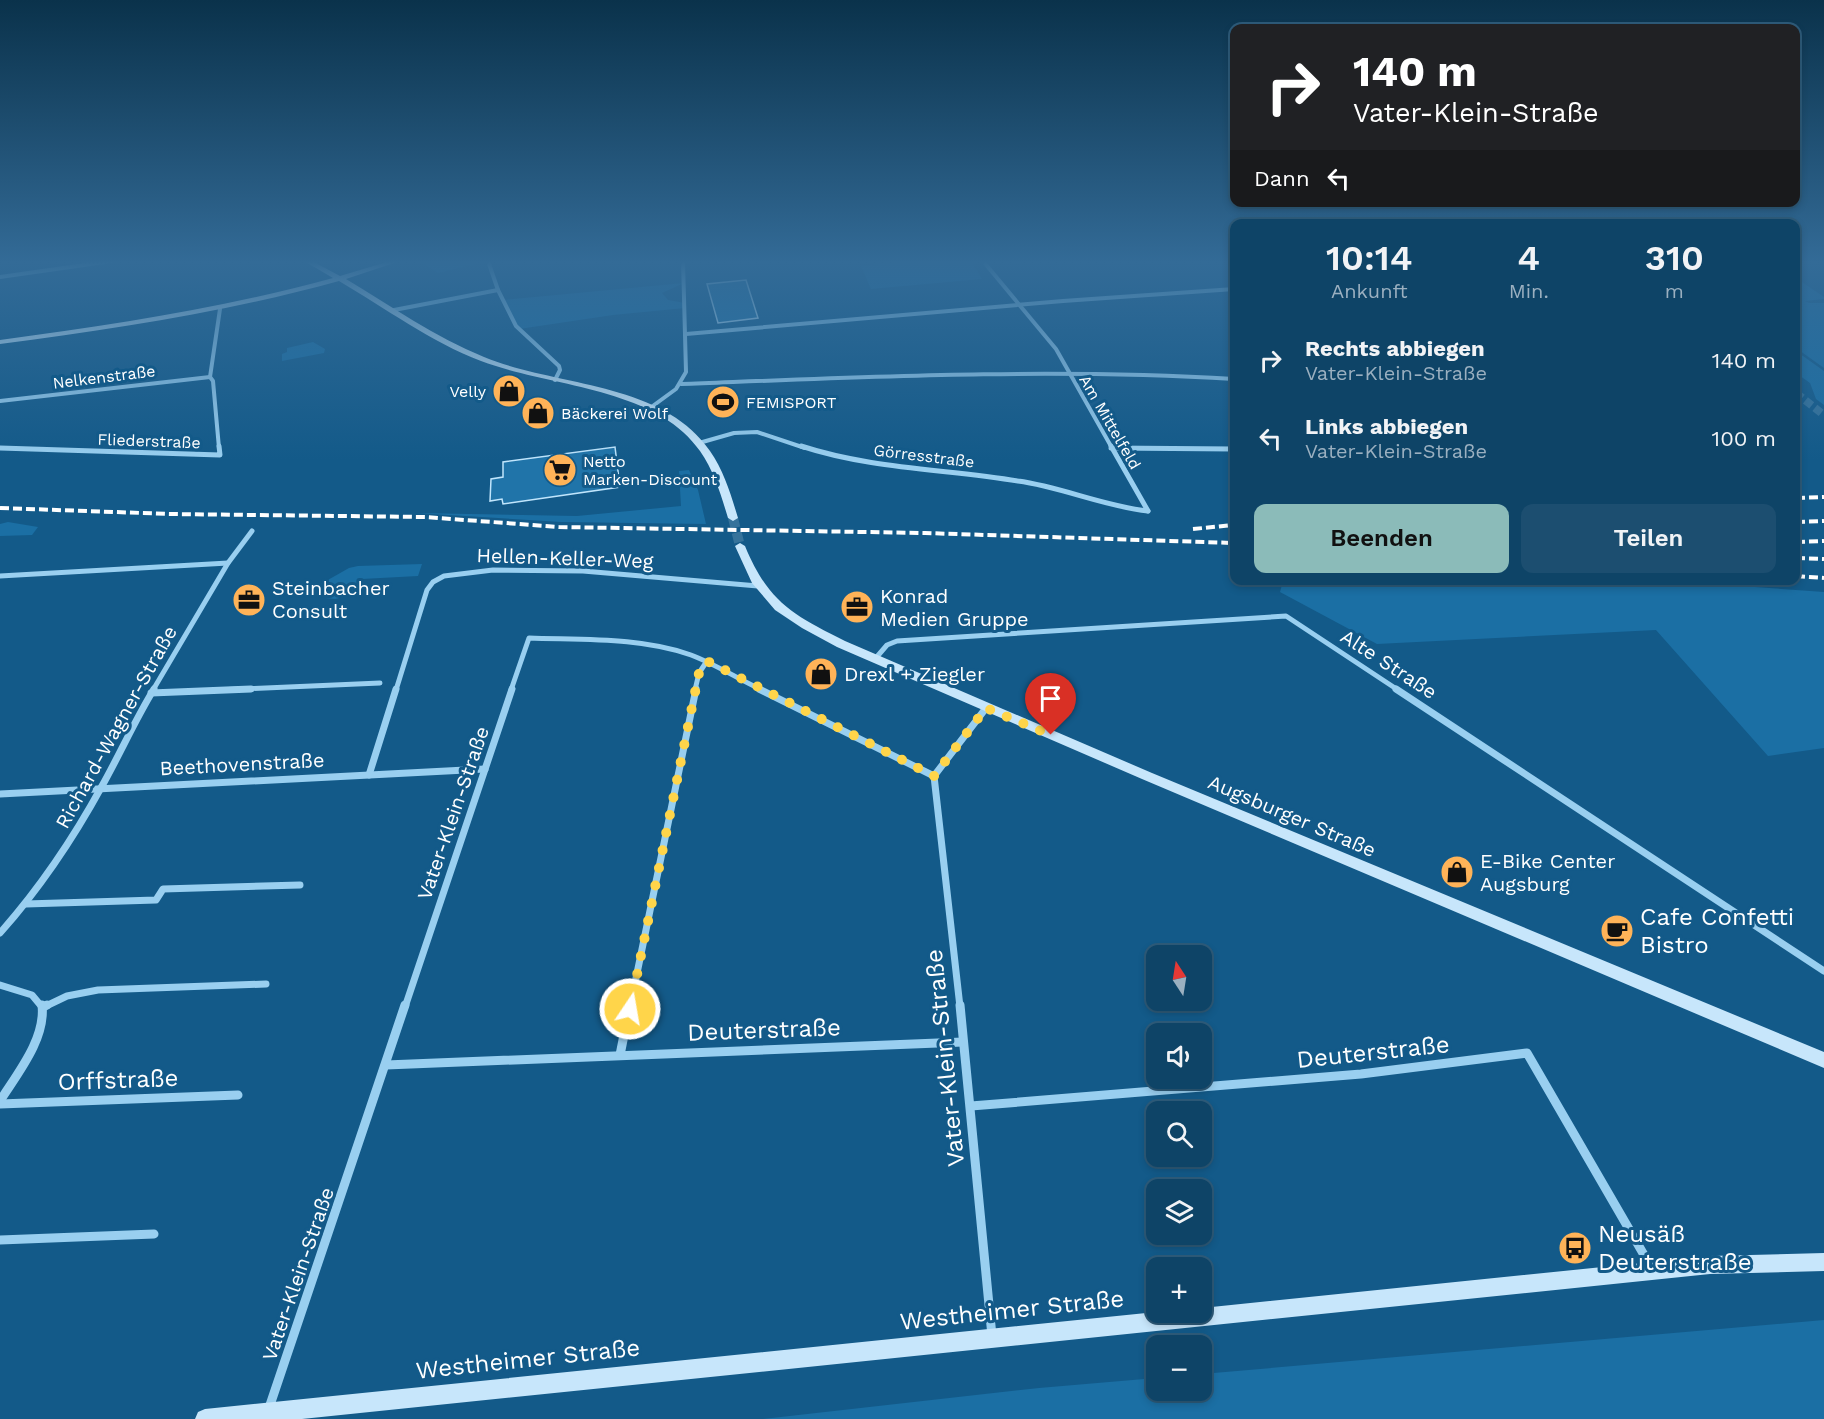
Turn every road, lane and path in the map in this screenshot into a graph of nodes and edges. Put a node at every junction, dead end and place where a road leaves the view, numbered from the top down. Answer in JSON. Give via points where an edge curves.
{"nodes":[{"id":1,"x":99,"y":327,"type":"edge"},
{"id":2,"x":217,"y":327,"type":"edge"},
{"id":3,"x":423,"y":327,"type":"edge"},
{"id":4,"x":517,"y":327,"type":"edge"},
{"id":5,"x":686,"y":327,"type":"edge"},
{"id":6,"x":758,"y":327,"type":"edge"},
{"id":7,"x":1039,"y":327,"type":"edge"},
{"id":8,"x":686,"y":334,"type":"junction"},
{"id":9,"x":0,"y":342,"type":"edge"},
{"id":10,"x":1068,"y":371,"type":"junction"},
{"id":11,"x":210,"y":377,"type":"junction"},
{"id":12,"x":1230,"y":379,"type":"edge"},
{"id":13,"x":555,"y":380,"type":"junction"},
{"id":14,"x":681,"y":384,"type":"junction"},
{"id":15,"x":0,"y":401,"type":"edge"},
{"id":16,"x":650,"y":408,"type":"junction"},
{"id":17,"x":699,"y":442,"type":"junction"},
{"id":18,"x":0,"y":448,"type":"edge"},
{"id":19,"x":1111,"y":448,"type":"junction"},
{"id":20,"x":1230,"y":449,"type":"edge"},
{"id":21,"x":1148,"y":511,"type":"joint"},
{"id":22,"x":732,"y":518,"type":"tunnel mouth"},
{"id":23,"x":252,"y":531,"type":"dead end"},
{"id":24,"x":740,"y":546,"type":"tunnel mouth"},
{"id":25,"x":228,"y":563,"type":"junction"},
{"id":26,"x":0,"y":576,"type":"edge"},
{"id":27,"x":758,"y":586,"type":"junction"},
{"id":28,"x":875,"y":658,"type":"junction"},
{"id":29,"x":707,"y":661,"type":"junction"},
{"id":30,"x":380,"y":683,"type":"dead end"},
{"id":31,"x":151,"y":693,"type":"junction"},
{"id":32,"x":986,"y":708,"type":"junction"},
{"id":33,"x":485,"y":769,"type":"junction"},
{"id":34,"x":369,"y":775,"type":"junction"},
{"id":35,"x":934,"y":776,"type":"junction"},
{"id":36,"x":102,"y":787,"type":"junction"},
{"id":37,"x":0,"y":794,"type":"edge"},
{"id":38,"x":300,"y":885,"type":"dead end"},
{"id":39,"x":26,"y":904,"type":"junction"},
{"id":40,"x":0,"y":933,"type":"edge"},
{"id":41,"x":1824,"y":971,"type":"edge"},
{"id":42,"x":0,"y":984,"type":"edge"},
{"id":43,"x":266,"y":984,"type":"dead end"},
{"id":44,"x":43,"y":1007,"type":"junction"},
{"id":45,"x":963,"y":1042,"type":"junction"},
{"id":46,"x":620,"y":1055,"type":"junction"},
{"id":47,"x":1824,"y":1060,"type":"edge"},
{"id":48,"x":386,"y":1065,"type":"junction"},
{"id":49,"x":238,"y":1095,"type":"dead end"},
{"id":50,"x":0,"y":1103,"type":"edge"},
{"id":51,"x":971,"y":1106,"type":"junction"},
{"id":52,"x":154,"y":1234,"type":"dead end"},
{"id":53,"x":0,"y":1240,"type":"edge"},
{"id":54,"x":1824,"y":1262,"type":"edge"},
{"id":55,"x":1654,"y":1271,"type":"junction"},
{"id":56,"x":992,"y":1337,"type":"junction"},
{"id":57,"x":268,"y":1411,"type":"junction"},
{"id":58,"x":205,"y":1419,"type":"edge"}],
"edges":[{"from":1,"to":9,"type":"street"},
{"from":2,"to":11,"type":"street","name":"Fliederstraße"},
{"from":3,"to":13,"type":"street","via":[[483,359]]},
{"from":4,"to":13,"type":"street","via":[[559,366]]},
{"from":5,"to":8,"type":"street"},
{"from":6,"to":8,"type":"street"},
{"from":7,"to":10,"type":"street","name":"Am Mittelfeld"},
{"from":8,"to":14,"type":"street","via":[[686,372]]},
{"from":10,"to":12,"type":"street"},
{"from":10,"to":14,"type":"street"},
{"from":10,"to":19,"type":"street","name":"Am Mittelfeld"},
{"from":11,"to":15,"type":"street","name":"Nelkenstraße"},
{"from":11,"to":18,"type":"street","name":"Fliederstraße","via":[[220,455]]},
{"from":13,"to":16,"type":"street","via":[[613,393]]},
{"from":14,"to":16,"type":"street"},
{"from":16,"to":17,"type":"street","via":[[679,424]]},
{"from":17,"to":21,"type":"street","name":"Görresstraße","via":[[757,432],[837,458],[1020,480],[1119,508]]},
{"from":17,"to":22,"type":"street","via":[[713,464]]},
{"from":19,"to":20,"type":"street"},
{"from":19,"to":21,"type":"street","name":"Am Mittelfeld"},
{"from":23,"to":25,"type":"street","name":"Richard-Wagner-Straße"},
{"from":24,"to":27,"type":"street","name":"Augsburger Straße"},
{"from":25,"to":26,"type":"street"},
{"from":25,"to":31,"type":"street","name":"Richard-Wagner-Straße"},
{"from":27,"to":28,"type":"street","name":"Augsburger Straße","via":[[794,620]]},
{"from":27,"to":34,"type":"street","name":"Hellen-Keller-Weg","via":[[573,571],[493,570],[439,578],[427,590]]},
{"from":28,"to":32,"type":"street","name":"Augsburger Straße"},
{"from":28,"to":41,"type":"street","name":"Alte Straße","via":[[897,641],[1286,616]]},
{"from":29,"to":33,"type":"street","name":"Vater-Klein-Straße","via":[[645,644],[530,638]]},
{"from":29,"to":35,"type":"street","name":"Vater-Klein-Straße"},
{"from":29,"to":46,"type":"street","via":[[699,673]]},
{"from":30,"to":31,"type":"street"},
{"from":31,"to":36,"type":"street","name":"Richard-Wagner-Straße"},
{"from":32,"to":35,"type":"street"},
{"from":32,"to":47,"type":"street","name":"Augsburger Straße"},
{"from":33,"to":34,"type":"street","name":"Beethovenstraße"},
{"from":33,"to":48,"type":"street","name":"Vater-Klein-Straße"},
{"from":34,"to":36,"type":"street","name":"Beethovenstraße"},
{"from":35,"to":45,"type":"street","name":"Vater-Klein-Straße"},
{"from":36,"to":37,"type":"street","name":"Beethovenstraße"},
{"from":36,"to":39,"type":"street","name":"Richard-Wagner-Straße","via":[[66,848]]},
{"from":38,"to":39,"type":"street","via":[[163,889],[156,900]]},
{"from":39,"to":40,"type":"street","name":"Richard-Wagner-Straße"},
{"from":42,"to":44,"type":"street","via":[[36,997]]},
{"from":43,"to":44,"type":"street","via":[[98,990],[67,996]]},
{"from":44,"to":50,"type":"street","via":[[34,1044]]},
{"from":45,"to":46,"type":"street","name":"Deuterstraße"},
{"from":45,"to":51,"type":"street","name":"Vater-Klein-Straße"},
{"from":46,"to":48,"type":"street","name":"Deuterstraße"},
{"from":48,"to":57,"type":"street","name":"Vater-Klein-Straße"},
{"from":49,"to":50,"type":"street","name":"Orffstraße"},
{"from":51,"to":55,"type":"street","name":"Deuterstraße","via":[[1350,1075],[1527,1053]]},
{"from":51,"to":56,"type":"street","name":"Vater-Klein-Straße"},
{"from":52,"to":53,"type":"street"},
{"from":54,"to":55,"type":"street","name":"Westheimer Straße","via":[[1710,1265]]},
{"from":55,"to":56,"type":"street","name":"Westheimer Straße"},
{"from":56,"to":57,"type":"street","name":"Westheimer Straße"},
{"from":57,"to":58,"type":"street","name":"Westheimer Straße"}]}
